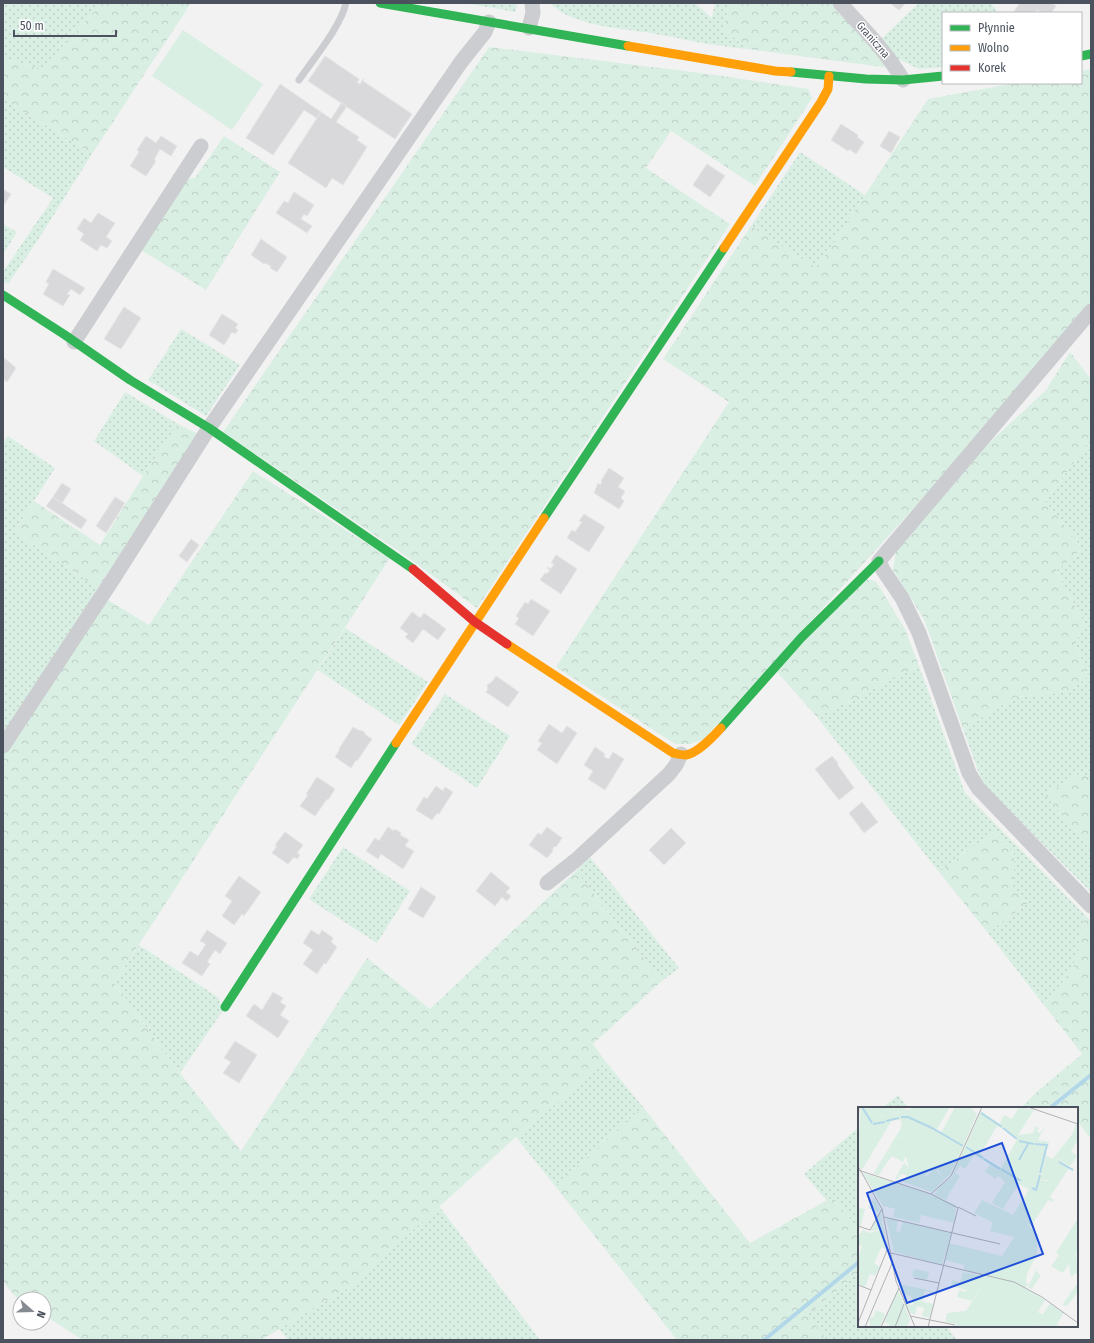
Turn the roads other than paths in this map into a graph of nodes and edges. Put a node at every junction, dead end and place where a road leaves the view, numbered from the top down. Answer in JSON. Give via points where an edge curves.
{"nodes":[{"id":1,"x":346,"y":3,"type":"edge"},
{"id":2,"x":380,"y":3,"type":"edge"},
{"id":3,"x":532,"y":3,"type":"edge"},
{"id":4,"x":840,"y":3,"type":"edge"},
{"id":5,"x":413,"y":6,"type":"edge"},
{"id":6,"x":489,"y":22,"type":"junction"},
{"id":7,"x":529,"y":28,"type":"junction"},
{"id":8,"x":829,"y":76,"type":"junction"},
{"id":9,"x":942,"y":76,"type":"edge"},
{"id":10,"x":300,"y":80,"type":"dead end"},
{"id":11,"x":903,"y":80,"type":"junction"},
{"id":12,"x":201,"y":146,"type":"dead end"},
{"id":13,"x":3,"y":295,"type":"edge"},
{"id":14,"x":1091,"y":311,"type":"edge"},
{"id":15,"x":74,"y":342,"type":"junction"},
{"id":16,"x":209,"y":428,"type":"junction"},
{"id":17,"x":879,"y":561,"type":"junction"},
{"id":18,"x":475,"y":622,"type":"junction"},
{"id":19,"x":3,"y":746,"type":"edge"},
{"id":20,"x":681,"y":754,"type":"junction"},
{"id":21,"x":547,"y":883,"type":"dead end"},
{"id":22,"x":1091,"y":906,"type":"edge"},
{"id":23,"x":225,"y":1007,"type":"dead end"}],
"edges":[{"from":1,"to":10,"type":"lane","via":[[341,18]]},
{"from":2,"to":5,"type":"street"},
{"from":3,"to":7,"type":"street","via":[[533,14]]},
{"from":4,"to":11,"type":"street","name":"Graniczna","via":[[884,52]]},
{"from":5,"to":6,"type":"street"},
{"from":6,"to":7,"type":"street"},
{"from":6,"to":16,"type":"street","via":[[485,32],[461,62]]},
{"from":7,"to":8,"type":"street","via":[[775,71]]},
{"from":8,"to":11,"type":"street"},
{"from":8,"to":18,"type":"street","via":[[828,89],[817,109]]},
{"from":9,"to":11,"type":"street"},
{"from":12,"to":15,"type":"street"},
{"from":13,"to":15,"type":"street"},
{"from":14,"to":17,"type":"street"},
{"from":15,"to":16,"type":"street"},
{"from":16,"to":18,"type":"street","via":[[410,567]]},
{"from":16,"to":19,"type":"street"},
{"from":17,"to":20,"type":"street","via":[[801,638],[712,738],[693,752]]},
{"from":17,"to":22,"type":"street","via":[[882,570],[902,598],[919,634],[969,773],[978,788]]},
{"from":18,"to":20,"type":"street","via":[[652,740],[673,753]]},
{"from":18,"to":23,"type":"street"},
{"from":20,"to":21,"type":"street","via":[[669,774],[576,860]]}]}
